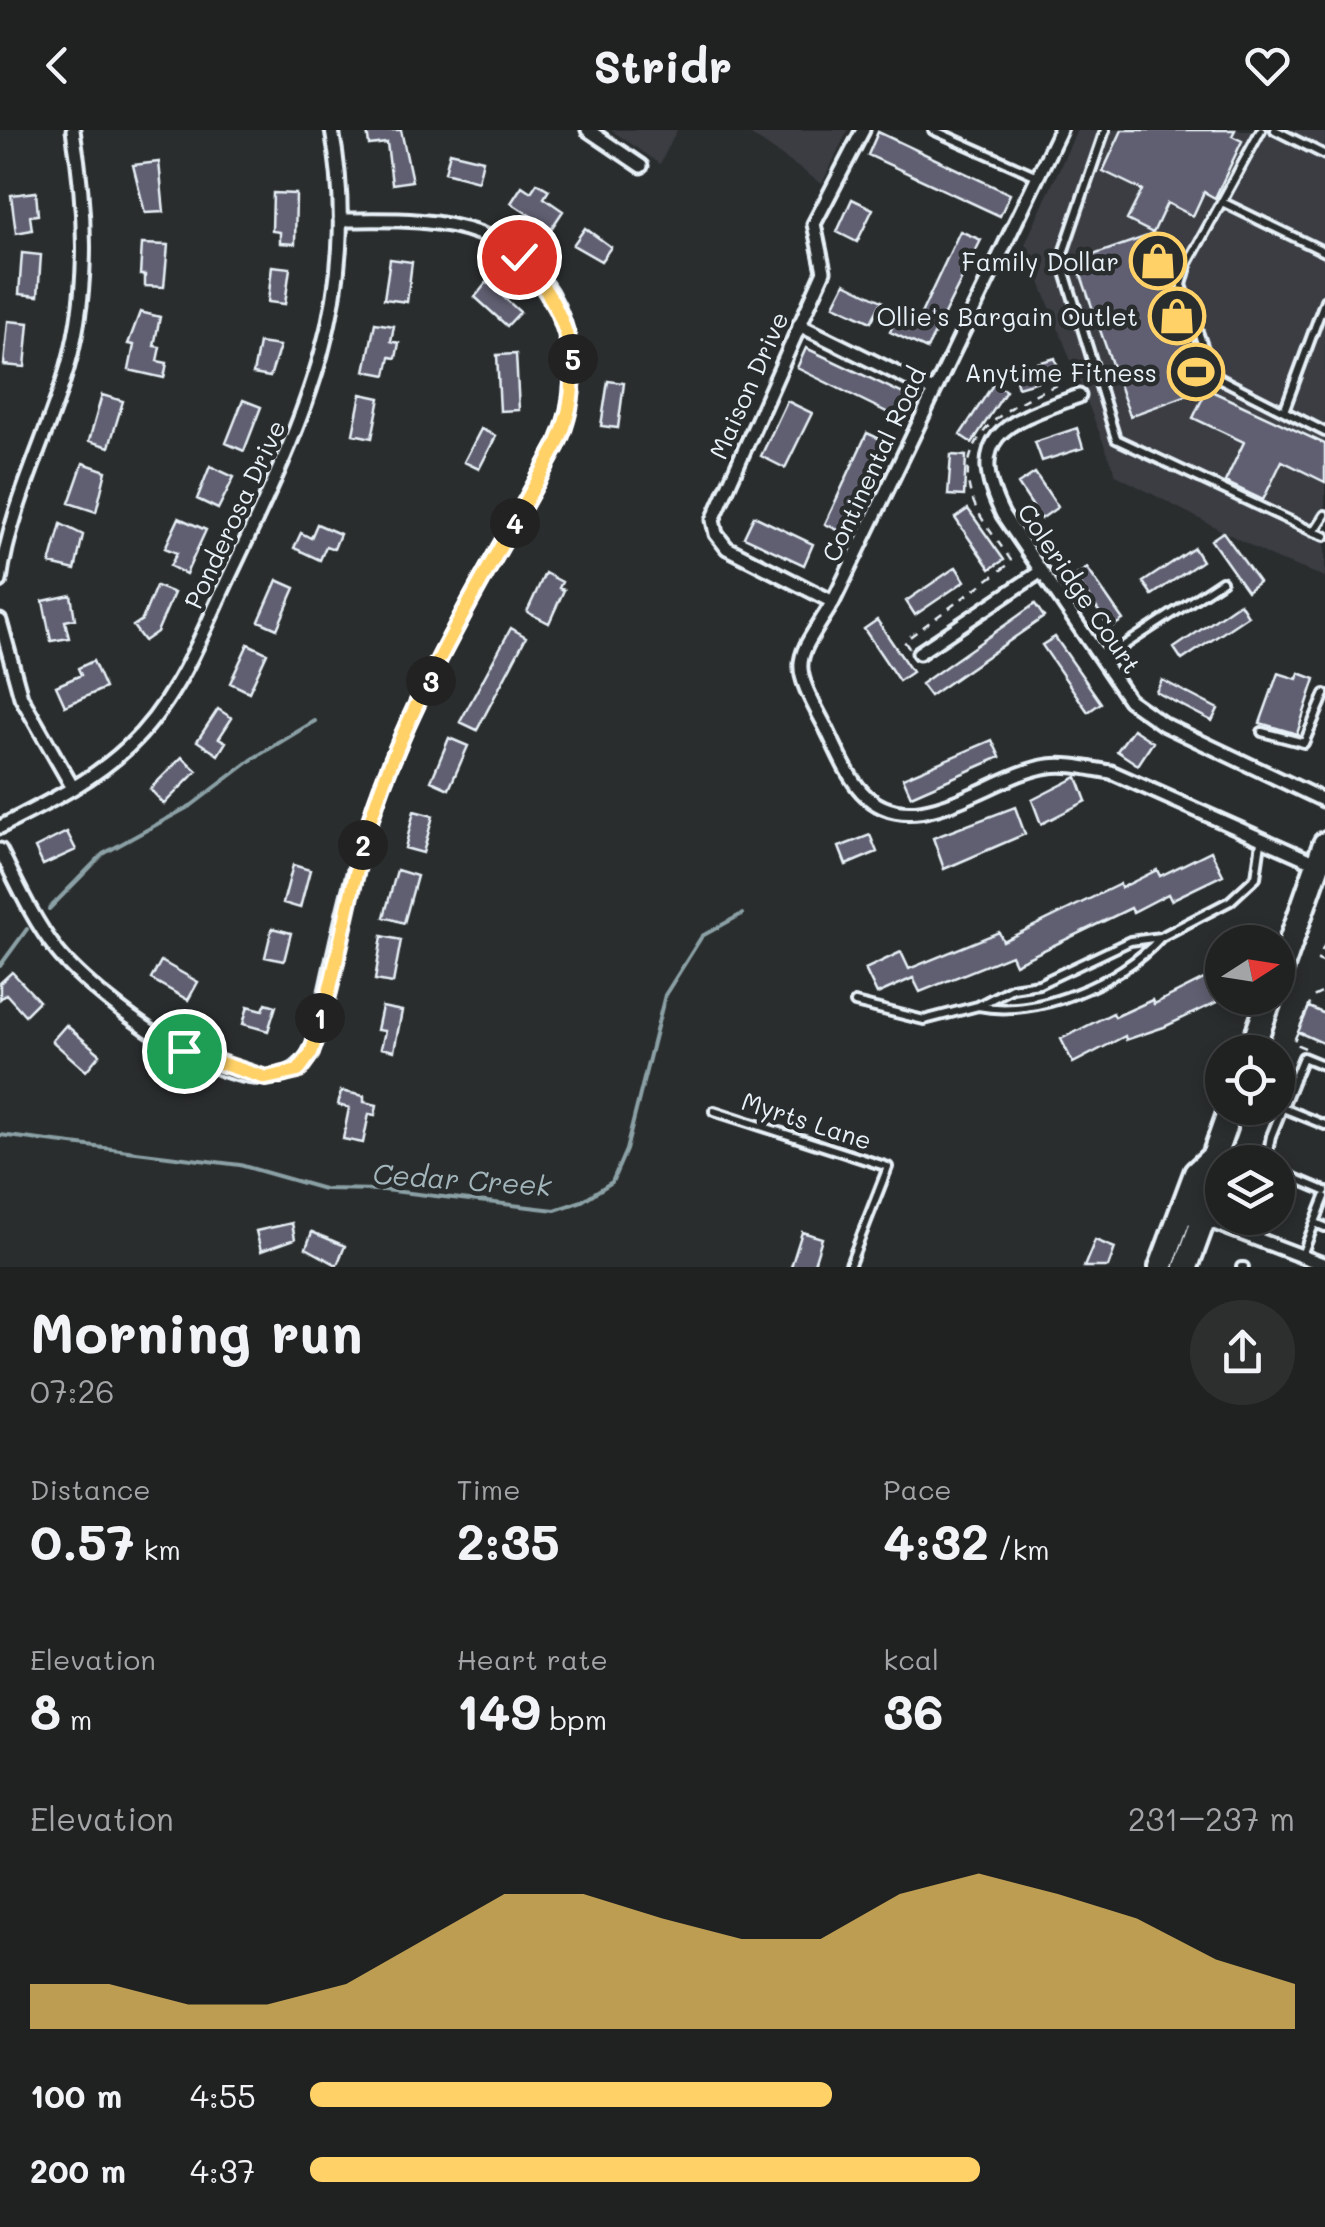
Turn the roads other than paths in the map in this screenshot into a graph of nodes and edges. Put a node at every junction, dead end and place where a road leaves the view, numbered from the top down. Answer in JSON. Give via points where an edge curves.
{"nodes":[{"id":1,"x":73,"y":130,"type":"edge"},
{"id":2,"x":332,"y":130,"type":"edge"},
{"id":3,"x":588,"y":130,"type":"edge"},
{"id":4,"x":862,"y":130,"type":"edge"},
{"id":5,"x":933,"y":130,"type":"edge"},
{"id":6,"x":1060,"y":130,"type":"edge"},
{"id":7,"x":1105,"y":130,"type":"edge"},
{"id":8,"x":1261,"y":130,"type":"edge"},
{"id":9,"x":1275,"y":130,"type":"edge"},
{"id":10,"x":1324,"y":152,"type":"edge"},
{"id":11,"x":641,"y":166,"type":"dead end"},
{"id":12,"x":1037,"y":176,"type":"junction"},
{"id":13,"x":1222,"y":202,"type":"junction"},
{"id":14,"x":340,"y":220,"type":"junction"},
{"id":15,"x":1325,"y":252,"type":"edge"},
{"id":16,"x":1325,"y":300,"type":"edge"},
{"id":17,"x":798,"y":325,"type":"junction"},
{"id":18,"x":933,"y":390,"type":"junction"},
{"id":19,"x":1079,"y":396,"type":"dead end"},
{"id":20,"x":1284,"y":411,"type":"junction"},
{"id":21,"x":1325,"y":432,"type":"edge"},
{"id":22,"x":1325,"y":516,"type":"edge"},
{"id":23,"x":1314,"y":532,"type":"junction"},
{"id":24,"x":1325,"y":536,"type":"edge"},
{"id":25,"x":1040,"y":572,"type":"junction"},
{"id":26,"x":0,"y":581,"type":"edge"},
{"id":27,"x":1222,"y":581,"type":"dead end"},
{"id":28,"x":833,"y":602,"type":"junction"},
{"id":29,"x":0,"y":621,"type":"edge"},
{"id":30,"x":916,"y":654,"type":"road end"},
{"id":31,"x":1101,"y":660,"type":"junction"},
{"id":32,"x":1325,"y":694,"type":"edge"},
{"id":33,"x":1321,"y":720,"type":"edge"},
{"id":34,"x":1262,"y":732,"type":"dead end"},
{"id":35,"x":73,"y":788,"type":"junction"},
{"id":36,"x":1325,"y":801,"type":"edge"},
{"id":37,"x":0,"y":827,"type":"edge"},
{"id":38,"x":1262,"y":842,"type":"junction"},
{"id":39,"x":0,"y":850,"type":"edge"},
{"id":40,"x":1323,"y":850,"type":"edge"},
{"id":41,"x":1295,"y":930,"type":"edge"},
{"id":42,"x":1160,"y":937,"type":"junction"},
{"id":43,"x":855,"y":1002,"type":"dead end"},
{"id":44,"x":978,"y":1006,"type":"junction"},
{"id":45,"x":1325,"y":1066,"type":"edge"},
{"id":46,"x":1295,"y":1074,"type":"edge"},
{"id":47,"x":714,"y":1112,"type":"dead end"},
{"id":48,"x":1295,"y":1113,"type":"edge"},
{"id":49,"x":1325,"y":1125,"type":"edge"},
{"id":50,"x":1205,"y":1165,"type":"edge"},
{"id":51,"x":1295,"y":1179,"type":"edge"},
{"id":52,"x":1325,"y":1194,"type":"edge"},
{"id":53,"x":1205,"y":1216,"type":"edge"},
{"id":54,"x":1204,"y":1219,"type":"junction"},
{"id":55,"x":1314,"y":1223,"type":"junction"},
{"id":56,"x":1325,"y":1227,"type":"edge"},
{"id":57,"x":1174,"y":1230,"type":"junction"},
{"id":58,"x":1301,"y":1256,"type":"junction"},
{"id":59,"x":1188,"y":1262,"type":"edge"},
{"id":60,"x":1325,"y":1266,"type":"edge"},
{"id":61,"x":850,"y":1267,"type":"edge"},
{"id":62,"x":1161,"y":1267,"type":"edge"}],
"edges":[{"from":1,"to":26,"type":"street","via":[[84,205],[76,328]]},
{"from":2,"to":14,"type":"street","name":"Ponderosa Drive"},
{"from":3,"to":11,"type":"street"},
{"from":4,"to":17,"type":"street","name":"Maison Drive","via":[[814,224],[824,270]]},
{"from":5,"to":12,"type":"lane"},
{"from":6,"to":12,"type":"street","name":"Continental Road"},
{"from":7,"to":23,"type":"lane","via":[[1061,259],[1116,439]]},
{"from":8,"to":13,"type":"lane"},
{"from":9,"to":10,"type":"lane"},
{"from":12,"to":18,"type":"street","name":"Continental Road"},
{"from":13,"to":15,"type":"lane"},
{"from":13,"to":20,"type":"lane","via":[[1182,284],[1213,376]]},
{"from":14,"to":35,"type":"street","name":"Ponderosa Drive","via":[[327,343],[295,438],[166,702],[130,746]]},
{"from":14,"to":39,"type":"street","via":[[429,222],[501,244],[553,297],[570,338],[574,372],[557,445],[383,784],[306,1062],[289,1075],[256,1076],[184,1051],[132,1023],[58,951]]},
{"from":16,"to":20,"type":"lane"},
{"from":17,"to":18,"type":"street"},
{"from":17,"to":28,"type":"street","name":"Maison Drive","via":[[713,520],[727,548]]},
{"from":18,"to":28,"type":"street","name":"Continental Road"},
{"from":19,"to":25,"type":"street","name":"Coleridge Court","via":[[1020,417],[1000,434],[984,464],[986,483]]},
{"from":20,"to":21,"type":"lane"},
{"from":22,"to":23,"type":"lane"},
{"from":23,"to":24,"type":"lane"},
{"from":25,"to":30,"type":"street"},
{"from":25,"to":31,"type":"street","name":"Coleridge Court"},
{"from":27,"to":31,"type":"lane"},
{"from":28,"to":38,"type":"street","name":"Continental Road","via":[[801,653],[800,679],[860,791],[874,801],[918,813],[1049,766],[1080,767],[1110,772]]},
{"from":29,"to":35,"type":"street","via":[[21,697]]},
{"from":31,"to":36,"type":"street","name":"Coleridge Court","via":[[1129,700],[1163,724]]},
{"from":32,"to":33,"type":"lane"},
{"from":33,"to":34,"type":"lane","via":[[1304,743]]},
{"from":35,"to":37,"type":"street","name":"Ponderosa Drive"},
{"from":38,"to":40,"type":"street","name":"Continental Road"},
{"from":38,"to":42,"type":"lane","via":[[1256,877],[1230,901]]},
{"from":40,"to":41,"type":"highway"},
{"from":42,"to":44,"type":"lane","via":[[1130,940]]},
{"from":42,"to":44,"type":"lane","via":[[1128,966],[1043,1007],[1006,1012]]},
{"from":43,"to":44,"type":"lane","via":[[924,1020]]},
{"from":45,"to":46,"type":"lane","via":[[1303,1057]]},
{"from":47,"to":61,"type":"lane","name":"Myrts Lane","via":[[888,1166]]},
{"from":48,"to":49,"type":"lane"},
{"from":50,"to":57,"type":"highway"},
{"from":51,"to":52,"type":"lane"},
{"from":52,"to":55,"type":"lane"},
{"from":53,"to":54,"type":"highway"},
{"from":54,"to":58,"type":"street"},
{"from":54,"to":59,"type":"highway"},
{"from":55,"to":56,"type":"lane"},
{"from":55,"to":58,"type":"lane"},
{"from":57,"to":59,"type":"highway","via":[[1184,1236]]},
{"from":57,"to":62,"type":"highway"},
{"from":58,"to":60,"type":"street"}]}
